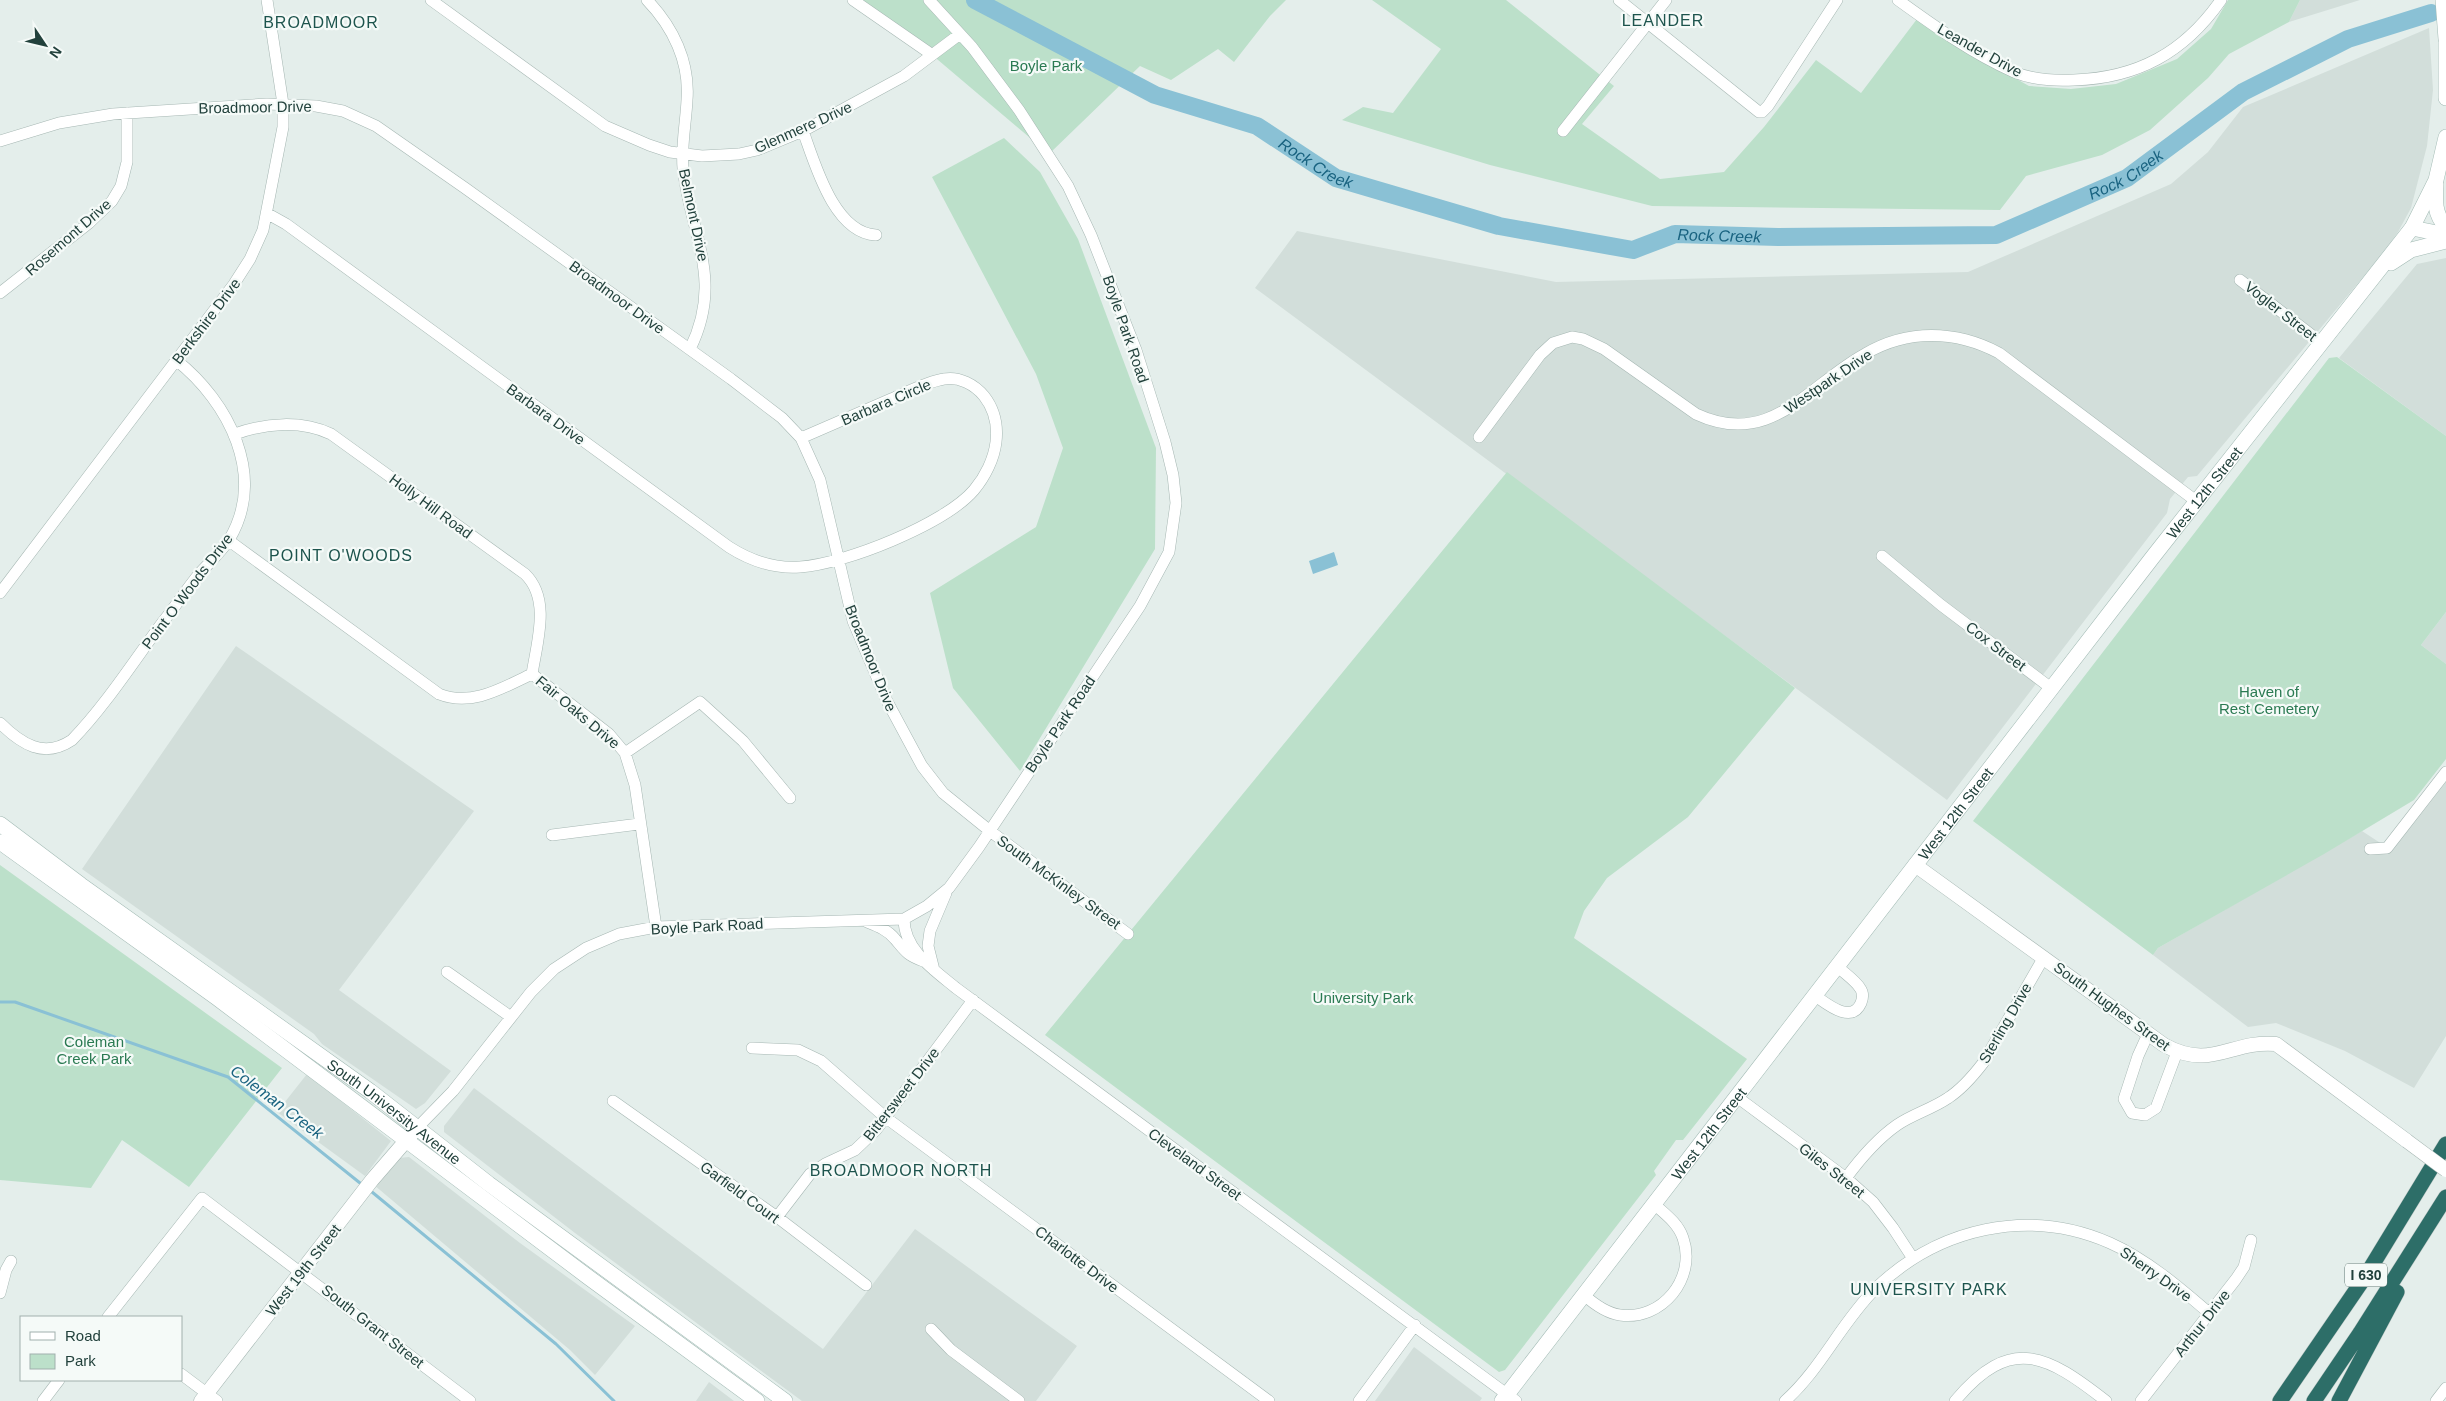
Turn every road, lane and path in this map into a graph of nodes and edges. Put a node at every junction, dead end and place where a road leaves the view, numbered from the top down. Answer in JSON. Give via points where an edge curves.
{"nodes":[{"id":1,"x":267,"y":0,"type":"edge"},
{"id":2,"x":431,"y":0,"type":"edge"},
{"id":3,"x":647,"y":0,"type":"edge"},
{"id":4,"x":853,"y":0,"type":"edge"},
{"id":5,"x":929,"y":0,"type":"edge"},
{"id":6,"x":1618,"y":0,"type":"edge"},
{"id":7,"x":1666,"y":0,"type":"edge"},
{"id":8,"x":1836,"y":0,"type":"edge"},
{"id":9,"x":1898,"y":0,"type":"edge"},
{"id":10,"x":2221,"y":0,"type":"edge"},
{"id":11,"x":2443,"y":0,"type":"edge"},
{"id":12,"x":1648,"y":23,"type":"junction"},
{"id":13,"x":960,"y":34,"type":"junction"},
{"id":14,"x":2446,"y":41,"type":"edge"},
{"id":15,"x":931,"y":54,"type":"junction"},
{"id":16,"x":2446,"y":98,"type":"edge"},
{"id":17,"x":283,"y":104,"type":"junction"},
{"id":18,"x":127,"y":113,"type":"junction"},
{"id":19,"x":1563,"y":130,"type":"dead end"},
{"id":20,"x":802,"y":131,"type":"junction"},
{"id":21,"x":2446,"y":137,"type":"edge"},
{"id":22,"x":0,"y":141,"type":"edge"},
{"id":23,"x":684,"y":154,"type":"junction"},
{"id":24,"x":2436,"y":180,"type":"junction"},
{"id":25,"x":268,"y":214,"type":"junction"},
{"id":26,"x":2446,"y":226,"type":"edge"},
{"id":27,"x":2412,"y":228,"type":"junction"},
{"id":28,"x":876,"y":235,"type":"dead end"},
{"id":29,"x":2446,"y":236,"type":"edge"},
{"id":30,"x":2446,"y":241,"type":"edge"},
{"id":31,"x":2379,"y":271,"type":"junction"},
{"id":32,"x":2240,"y":280,"type":"dead end"},
{"id":33,"x":0,"y":293,"type":"edge"},
{"id":34,"x":2322,"y":343,"type":"junction"},
{"id":35,"x":690,"y":350,"type":"junction"},
{"id":36,"x":176,"y":360,"type":"junction"},
{"id":37,"x":235,"y":434,"type":"junction"},
{"id":38,"x":1479,"y":437,"type":"dead end"},
{"id":39,"x":801,"y":438,"type":"junction"},
{"id":40,"x":2196,"y":501,"type":"junction"},
{"id":41,"x":228,"y":540,"type":"junction"},
{"id":42,"x":1882,"y":556,"type":"dead end"},
{"id":43,"x":839,"y":559,"type":"junction"},
{"id":44,"x":0,"y":593,"type":"edge"},
{"id":45,"x":532,"y":674,"type":"junction"},
{"id":46,"x":2051,"y":688,"type":"junction"},
{"id":47,"x":0,"y":723,"type":"edge"},
{"id":48,"x":625,"y":753,"type":"junction"},
{"id":49,"x":2446,"y":772,"type":"edge"},
{"id":50,"x":790,"y":798,"type":"dead end"},
{"id":51,"x":0,"y":824,"type":"edge"},
{"id":52,"x":639,"y":824,"type":"junction"},
{"id":53,"x":990,"y":831,"type":"junction"},
{"id":54,"x":552,"y":836,"type":"dead end"},
{"id":55,"x":0,"y":842,"type":"edge"},
{"id":56,"x":2370,"y":849,"type":"dead end"},
{"id":57,"x":1915,"y":865,"type":"junction"},
{"id":58,"x":948,"y":888,"type":"junction"},
{"id":59,"x":904,"y":918,"type":"junction"},
{"id":60,"x":861,"y":919,"type":"junction"},
{"id":61,"x":656,"y":927,"type":"junction"},
{"id":62,"x":1128,"y":934,"type":"dead end"},
{"id":63,"x":2044,"y":957,"type":"junction"},
{"id":64,"x":923,"y":961,"type":"junction"},
{"id":65,"x":1837,"y":966,"type":"junction"},
{"id":66,"x":934,"y":970,"type":"junction"},
{"id":67,"x":447,"y":972,"type":"dead end"},
{"id":68,"x":1814,"y":995,"type":"junction"},
{"id":69,"x":972,"y":1000,"type":"junction"},
{"id":70,"x":511,"y":1017,"type":"junction"},
{"id":71,"x":2148,"y":1034,"type":"junction"},
{"id":72,"x":752,"y":1048,"type":"dead end"},
{"id":73,"x":2177,"y":1052,"type":"junction"},
{"id":74,"x":1737,"y":1096,"type":"junction"},
{"id":75,"x":613,"y":1102,"type":"dead end"},
{"id":76,"x":885,"y":1117,"type":"junction"},
{"id":77,"x":417,"y":1128,"type":"junction"},
{"id":78,"x":406,"y":1139,"type":"junction"},
{"id":79,"x":2446,"y":1144,"type":"edge"},
{"id":80,"x":2446,"y":1170,"type":"edge"},
{"id":81,"x":1846,"y":1178,"type":"junction"},
{"id":82,"x":2446,"y":1197,"type":"edge"},
{"id":83,"x":2446,"y":1203,"type":"edge"},
{"id":84,"x":1654,"y":1204,"type":"junction"},
{"id":85,"x":777,"y":1218,"type":"junction"},
{"id":86,"x":2252,"y":1240,"type":"dead end"},
{"id":87,"x":1912,"y":1258,"type":"junction"},
{"id":88,"x":11,"y":1260,"type":"dead end"},
{"id":89,"x":302,"y":1271,"type":"junction"},
{"id":90,"x":866,"y":1285,"type":"dead end"},
{"id":91,"x":0,"y":1294,"type":"edge"},
{"id":92,"x":1584,"y":1295,"type":"junction"},
{"id":93,"x":2209,"y":1313,"type":"junction"},
{"id":94,"x":109,"y":1316,"type":"edge"},
{"id":95,"x":1415,"y":1325,"type":"junction"},
{"id":96,"x":931,"y":1329,"type":"dead end"},
{"id":97,"x":182,"y":1375,"type":"edge"},
{"id":98,"x":59,"y":1381,"type":"edge"},
{"id":99,"x":2446,"y":1388,"type":"edge"},
{"id":100,"x":208,"y":1398,"type":"edge"},
{"id":101,"x":1508,"y":1399,"type":"edge"},
{"id":102,"x":43,"y":1401,"type":"edge"},
{"id":103,"x":470,"y":1401,"type":"edge"},
{"id":104,"x":757,"y":1401,"type":"edge"},
{"id":105,"x":785,"y":1401,"type":"edge"},
{"id":106,"x":1019,"y":1401,"type":"edge"},
{"id":107,"x":1269,"y":1401,"type":"edge"},
{"id":108,"x":1359,"y":1401,"type":"edge"},
{"id":109,"x":1785,"y":1401,"type":"edge"},
{"id":110,"x":1955,"y":1401,"type":"edge"},
{"id":111,"x":2106,"y":1401,"type":"edge"},
{"id":112,"x":2141,"y":1401,"type":"edge"},
{"id":113,"x":2280,"y":1401,"type":"edge"},
{"id":114,"x":2314,"y":1401,"type":"edge"},
{"id":115,"x":2339,"y":1401,"type":"edge"},
{"id":116,"x":2436,"y":1401,"type":"edge"}],
"edges":[{"from":1,"to":17,"type":"street","name":"Berkshire Drive"},
{"from":2,"to":23,"type":"street","name":"Glenmere Drive","via":[[604,126],[649,146]]},
{"from":3,"to":23,"type":"street","name":"Belmont Drive","via":[[665,20],[683,61],[688,97]]},
{"from":4,"to":15,"type":"street"},
{"from":5,"to":13,"type":"street","name":"Boyle Park Road"},
{"from":6,"to":12,"type":"street"},
{"from":7,"to":12,"type":"street"},
{"from":8,"to":12,"type":"street","via":[[1762,112]]},
{"from":9,"to":10,"type":"street","name":"Leander Drive","via":[[1964,44],[2013,71],[2030,77],[2066,80],[2117,76],[2154,63],[2194,32]]},
{"from":11,"to":14,"type":"main road"},
{"from":12,"to":19,"type":"street"},
{"from":13,"to":15,"type":"street","name":"Glenmere Drive"},
{"from":13,"to":53,"type":"street","name":"Boyle Park Road","via":[[1049,154],[1091,235],[1133,342],[1165,442],[1176,504],[1169,552],[1140,606]]},
{"from":14,"to":16,"type":"main road"},
{"from":15,"to":20,"type":"street","name":"Glenmere Drive","via":[[904,76]]},
{"from":17,"to":18,"type":"street","name":"Broadmoor Drive"},
{"from":17,"to":25,"type":"street","name":"Berkshire Drive","via":[[283,127]]},
{"from":17,"to":35,"type":"street","name":"Broadmoor Drive","via":[[336,109],[376,126]]},
{"from":18,"to":22,"type":"street","name":"Broadmoor Drive","via":[[58,123]]},
{"from":18,"to":33,"type":"street","name":"Rosemont Drive","via":[[127,162],[116,195],[88,223]]},
{"from":20,"to":23,"type":"street","name":"Glenmere Drive","via":[[774,144],[739,154]]},
{"from":20,"to":28,"type":"street","via":[[832,201],[851,226]]},
{"from":21,"to":24,"type":"main road"},
{"from":23,"to":35,"type":"street","name":"Belmont Drive","via":[[683,168],[706,285],[706,301]]},
{"from":24,"to":26,"type":"main road","via":[[2435,207]]},
{"from":24,"to":27,"type":"main road","name":"West 12th Street"},
{"from":25,"to":36,"type":"street","name":"Berkshire Drive","via":[[243,271]]},
{"from":25,"to":43,"type":"street","name":"Barbara Drive","via":[[746,558],[786,567],[816,566]]},
{"from":27,"to":29,"type":"main road"},
{"from":27,"to":31,"type":"main road","name":"West 12th Street"},
{"from":30,"to":31,"type":"main road","via":[[2411,250]]},
{"from":31,"to":34,"type":"main road","name":"West 12th Street"},
{"from":32,"to":34,"type":"street","name":"Vogler Street"},
{"from":34,"to":40,"type":"main road","name":"West 12th Street"},
{"from":35,"to":39,"type":"street","name":"Broadmoor Drive","via":[[782,418]]},
{"from":36,"to":37,"type":"street","name":"Point O Woods Drive","via":[[209,396]]},
{"from":36,"to":44,"type":"street","name":"Berkshire Drive"},
{"from":37,"to":41,"type":"street","name":"Point O Woods Drive","via":[[243,463],[245,488],[240,513]]},
{"from":37,"to":45,"type":"street","name":"Holly Hill Road","via":[[252,428],[292,424],[331,434],[524,574],[535,587],[540,602]]},
{"from":38,"to":40,"type":"street","name":"Westpark Drive","via":[[1540,355],[1564,338],[1583,339],[1604,349],[1696,414],[1713,421],[1740,424],[1762,421],[1785,412],[1852,362],[1877,348],[1922,335],[1941,335],[1970,341],[1999,353]]},
{"from":39,"to":43,"type":"street","name":"Broadmoor Drive","via":[[820,480]]},
{"from":39,"to":43,"type":"street","name":"Barbara Circle","via":[[944,379],[962,381],[975,388],[994,413],[997,432],[993,456],[984,475],[964,499],[895,539]]},
{"from":40,"to":46,"type":"main road","name":"West 12th Street"},
{"from":41,"to":45,"type":"street","name":"Fair Oaks Drive","via":[[439,694],[473,699]]},
{"from":41,"to":47,"type":"street","name":"Point O Woods Drive","via":[[72,740],[56,748],[36,748],[15,738]]},
{"from":42,"to":46,"type":"street","name":"Cox Street"},
{"from":43,"to":53,"type":"street","name":"Broadmoor Drive","via":[[853,621],[909,745],[943,793]]},
{"from":45,"to":48,"type":"street","name":"Fair Oaks Drive","via":[[609,734]]},
{"from":46,"to":57,"type":"main road","name":"West 12th Street"},
{"from":48,"to":50,"type":"street","via":[[700,702],[743,741]]},
{"from":48,"to":52,"type":"street","name":"Fair Oaks Drive","via":[[635,785]]},
{"from":49,"to":56,"type":"street","via":[[2387,848]]},
{"from":51,"to":77,"type":"main road","name":"South University Avenue"},
{"from":52,"to":54,"type":"street"},
{"from":52,"to":61,"type":"street","name":"Fair Oaks Drive"},
{"from":53,"to":58,"type":"street","name":"Boyle Park Road"},
{"from":53,"to":62,"type":"street","name":"South McKinley Street"},
{"from":55,"to":78,"type":"main road","name":"South University Avenue","via":[[132,935]]},
{"from":57,"to":63,"type":"street","name":"South Hughes Street"},
{"from":57,"to":65,"type":"main road","name":"West 12th Street"},
{"from":58,"to":59,"type":"street","name":"Boyle Park Road","via":[[927,906]]},
{"from":58,"to":66,"type":"street","via":[[930,931],[928,946]]},
{"from":59,"to":60,"type":"street","name":"Boyle Park Road"},
{"from":59,"to":64,"type":"street","name":"Cleveland Street","via":[[904,929]]},
{"from":60,"to":61,"type":"street","name":"Boyle Park Road"},
{"from":60,"to":64,"type":"street","via":[[883,929],[908,956]]},
{"from":61,"to":70,"type":"street","name":"Boyle Park Road","via":[[619,934],[576,953],[541,982]]},
{"from":63,"to":71,"type":"street","name":"South Hughes Street"},
{"from":63,"to":81,"type":"street","name":"Sterling Drive","via":[[1974,1075],[1948,1098],[1888,1132]]},
{"from":64,"to":66,"type":"street","name":"Cleveland Street"},
{"from":65,"to":68,"type":"main road","name":"West 12th Street"},
{"from":65,"to":68,"type":"street","via":[[1859,987],[1862,997],[1858,1006],[1850,1012],[1839,1012]]},
{"from":66,"to":69,"type":"street","name":"Cleveland Street"},
{"from":67,"to":70,"type":"street"},
{"from":68,"to":74,"type":"main road","name":"West 12th Street"},
{"from":69,"to":76,"type":"street","name":"Bittersweet Drive"},
{"from":69,"to":95,"type":"street","name":"Cleveland Street"},
{"from":70,"to":77,"type":"street","name":"Boyle Park Road","via":[[453,1091]]},
{"from":71,"to":73,"type":"street","name":"South Hughes Street"},
{"from":71,"to":73,"type":"street","via":[[2124,1099],[2132,1113],[2145,1115],[2156,1108]]},
{"from":72,"to":76,"type":"street","name":"Charlotte Drive","via":[[798,1050],[814,1058]]},
{"from":73,"to":80,"type":"street","name":"South Hughes Street","bridge":true,"via":[[2206,1056],[2257,1044],[2276,1044]]},
{"from":74,"to":81,"type":"street","name":"Giles Street"},
{"from":74,"to":84,"type":"main road","name":"West 12th Street"},
{"from":75,"to":85,"type":"street","name":"Garfield Court"},
{"from":76,"to":85,"type":"street","name":"Bittersweet Drive","via":[[855,1150],[810,1174]]},
{"from":76,"to":107,"type":"street","name":"Charlotte Drive"},
{"from":77,"to":78,"type":"street","name":"West 19th Street"},
{"from":77,"to":105,"type":"main road","name":"South University Avenue"},
{"from":78,"to":89,"type":"street","name":"West 19th Street"},
{"from":78,"to":104,"type":"main road","name":"South University Avenue"},
{"from":79,"to":113,"type":"highway","number":"I 630","via":[[2365,1277]]},
{"from":81,"to":87,"type":"street","name":"Giles Street","via":[[1880,1210]]},
{"from":82,"to":114,"type":"highway","number":"I 630"},
{"from":83,"to":115,"type":"highway"},
{"from":84,"to":92,"type":"main road","name":"West 12th Street"},
{"from":84,"to":92,"type":"street","via":[[1670,1218],[1683,1238],[1686,1262],[1674,1293],[1656,1308],[1630,1316],[1602,1308]]},
{"from":85,"to":90,"type":"street","name":"Garfield Court"},
{"from":86,"to":93,"type":"street","name":"Arthur Drive","via":[[2244,1267]]},
{"from":87,"to":93,"type":"street","name":"Sherry Drive","via":[[1955,1238],[1992,1228],[2023,1225],[2061,1228],[2093,1236],[2127,1252]]},
{"from":87,"to":109,"type":"street","name":"Sherry Drive","via":[[1869,1296]]},
{"from":88,"to":91,"type":"street"},
{"from":89,"to":94,"type":"street","name":"South Grant Street","via":[[202,1198]]},
{"from":89,"to":100,"type":"street","name":"West 19th Street"},
{"from":89,"to":103,"type":"street","name":"South Grant Street"},
{"from":92,"to":101,"type":"main road","name":"West 12th Street"},
{"from":93,"to":112,"type":"street","name":"Arthur Drive"},
{"from":95,"to":101,"type":"street","name":"Cleveland Street"},
{"from":95,"to":108,"type":"street"},
{"from":96,"to":106,"type":"street","via":[[951,1350]]},
{"from":97,"to":100,"type":"street"},
{"from":98,"to":102,"type":"street"},
{"from":99,"to":116,"type":"street"},
{"from":110,"to":111,"type":"street","via":[[1975,1378],[1989,1368],[2011,1360],[2027,1359],[2064,1370]]}]}
